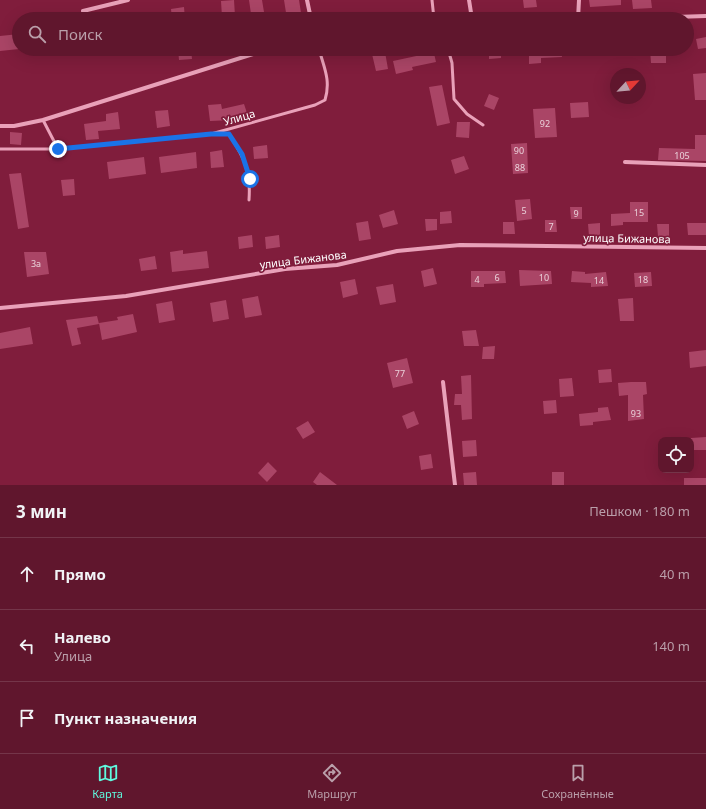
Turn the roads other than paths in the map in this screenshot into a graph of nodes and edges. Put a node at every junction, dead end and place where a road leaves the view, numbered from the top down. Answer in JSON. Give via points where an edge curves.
{"nodes":[{"id":1,"x":128,"y":0,"type":"edge"},
{"id":2,"x":307,"y":0,"type":"edge"},
{"id":3,"x":432,"y":0,"type":"edge"},
{"id":4,"x":468,"y":0,"type":"edge"},
{"id":5,"x":579,"y":0,"type":"edge"},
{"id":6,"x":83,"y":11,"type":"dead end"},
{"id":7,"x":310,"y":12,"type":"edge"},
{"id":8,"x":433,"y":12,"type":"edge"},
{"id":9,"x":471,"y":12,"type":"edge"},
{"id":10,"x":578,"y":12,"type":"edge"},
{"id":11,"x":694,"y":16,"type":"edge"},
{"id":12,"x":706,"y":16,"type":"edge"},
{"id":13,"x":247,"y":56,"type":"edge"},
{"id":14,"x":320,"y":56,"type":"edge"},
{"id":15,"x":450,"y":56,"type":"edge"},
{"id":16,"x":43,"y":120,"type":"junction"},
{"id":17,"x":483,"y":125,"type":"dead end"},
{"id":18,"x":0,"y":126,"type":"edge"},
{"id":19,"x":211,"y":134,"type":"junction"},
{"id":20,"x":0,"y":149,"type":"edge"},
{"id":21,"x":58,"y":149,"type":"junction"},
{"id":22,"x":625,"y":162,"type":"dead end"},
{"id":23,"x":706,"y":165,"type":"edge"},
{"id":24,"x":249,"y":200,"type":"dead end"},
{"id":25,"x":706,"y":248,"type":"edge"},
{"id":26,"x":0,"y":308,"type":"edge"},
{"id":27,"x":443,"y":382,"type":"dead end"},
{"id":28,"x":455,"y":485,"type":"edge"}],
"edges":[{"from":1,"to":6,"type":"street"},
{"from":2,"to":7,"type":"street"},
{"from":3,"to":8,"type":"lane"},
{"from":4,"to":9,"type":"street"},
{"from":5,"to":10,"type":"street"},
{"from":11,"to":12,"type":"street"},
{"from":13,"to":16,"type":"street"},
{"from":14,"to":19,"type":"lane","name":"Улица","via":[[329,88],[325,100]]},
{"from":15,"to":17,"type":"lane","via":[[454,98],[467,114]]},
{"from":16,"to":18,"type":"street"},
{"from":16,"to":21,"type":"lane"},
{"from":19,"to":21,"type":"lane","name":"Улица"},
{"from":19,"to":24,"type":"lane","via":[[229,134],[242,154],[250,179]]},
{"from":20,"to":21,"type":"lane","name":"Улица"},
{"from":22,"to":23,"type":"street"},
{"from":25,"to":26,"type":"street","name":"улица Бижанова","via":[[460,245],[397,251],[337,266],[285,269],[126,296]]},
{"from":27,"to":28,"type":"street"}]}
